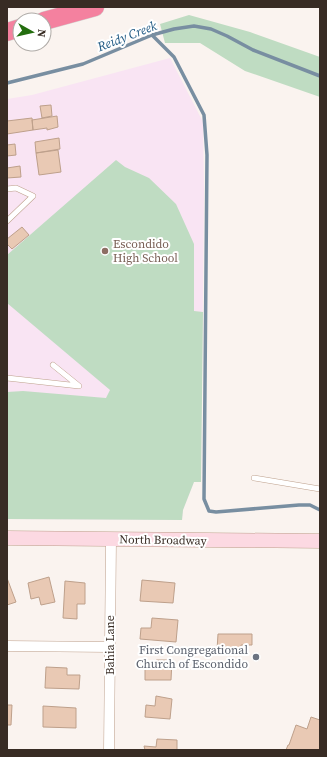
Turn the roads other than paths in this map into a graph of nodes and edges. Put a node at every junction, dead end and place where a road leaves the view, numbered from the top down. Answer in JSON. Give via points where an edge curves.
{"nodes":[{"id":1,"x":94,"y":7,"type":"edge"},
{"id":2,"x":52,"y":20,"type":"edge"},
{"id":3,"x":7,"y":189,"type":"edge"},
{"id":4,"x":7,"y":221,"type":"edge"},
{"id":5,"x":53,"y":365,"type":"dead end"},
{"id":6,"x":7,"y":378,"type":"edge"},
{"id":7,"x":254,"y":478,"type":"dead end"},
{"id":8,"x":320,"y":489,"type":"edge"},
{"id":9,"x":7,"y":538,"type":"edge"},
{"id":10,"x":111,"y":539,"type":"junction"},
{"id":11,"x":320,"y":541,"type":"edge"},
{"id":12,"x":7,"y":646,"type":"edge"},
{"id":13,"x":110,"y":647,"type":"junction"},
{"id":14,"x":109,"y":750,"type":"edge"}],
"edges":[{"from":1,"to":2,"type":"highway"},
{"from":3,"to":4,"type":"lane","via":[[16,188],[32,196]]},
{"from":5,"to":6,"type":"lane","via":[[79,386]]},
{"from":7,"to":8,"type":"lane"},
{"from":9,"to":10,"type":"main road","name":"North Broadway"},
{"from":10,"to":11,"type":"main road","name":"North Broadway"},
{"from":10,"to":13,"type":"street","name":"Bahia Lane"},
{"from":12,"to":13,"type":"street"},
{"from":13,"to":14,"type":"street","name":"Bahia Lane"}]}
